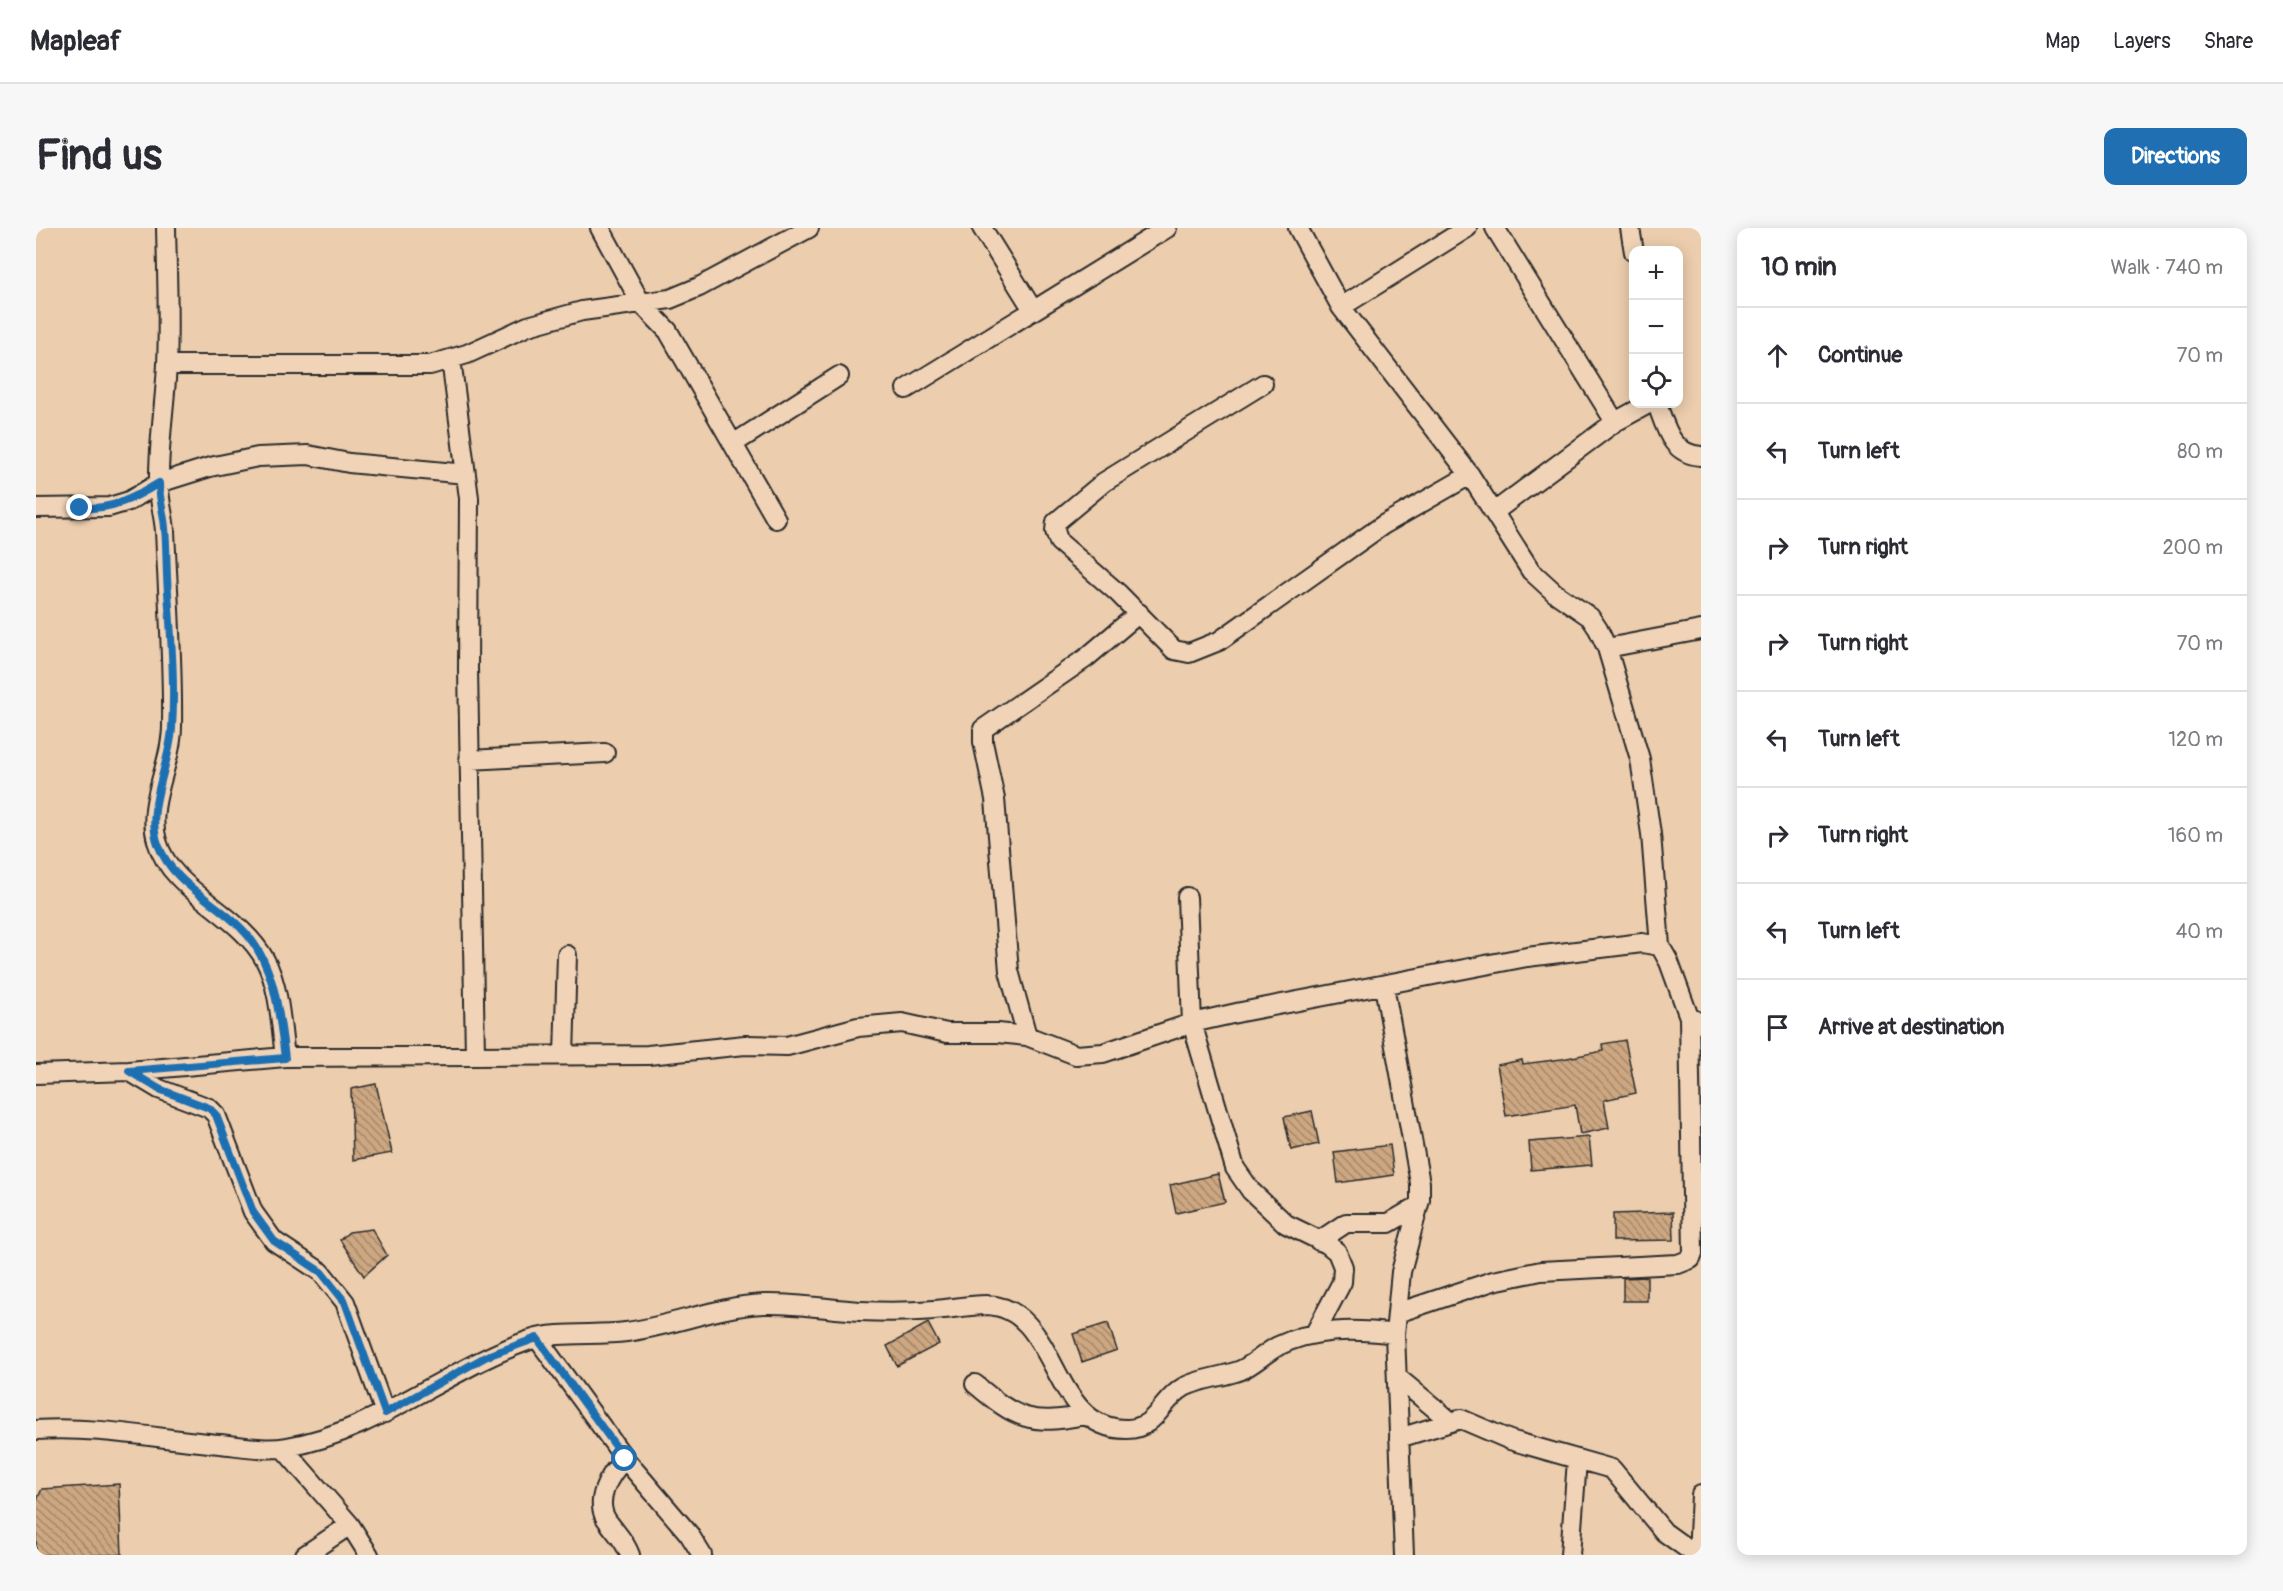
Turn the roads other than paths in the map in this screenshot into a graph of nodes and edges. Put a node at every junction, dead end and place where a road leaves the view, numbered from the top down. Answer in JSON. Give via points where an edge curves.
{"nodes":[{"id":1,"x":166,"y":228,"type":"edge"},
{"id":2,"x":600,"y":228,"type":"edge"},
{"id":3,"x":809,"y":228,"type":"edge"},
{"id":4,"x":982,"y":228,"type":"edge"},
{"id":5,"x":1167,"y":228,"type":"edge"},
{"id":6,"x":1298,"y":228,"type":"edge"},
{"id":7,"x":1467,"y":228,"type":"edge"},
{"id":8,"x":1495,"y":228,"type":"edge"},
{"id":9,"x":1630,"y":228,"type":"edge"},
{"id":10,"x":788,"y":232,"type":"edge"},
{"id":11,"x":1633,"y":246,"type":"edge"},
{"id":12,"x":641,"y":303,"type":"junction"},
{"id":13,"x":1341,"y":307,"type":"junction"},
{"id":14,"x":1033,"y":310,"type":"junction"},
{"id":15,"x":451,"y":359,"type":"junction"},
{"id":16,"x":167,"y":365,"type":"junction"},
{"id":17,"x":839,"y":376,"type":"dead end"},
{"id":18,"x":1263,"y":384,"type":"dead end"},
{"id":19,"x":906,"y":389,"type":"dead end"},
{"id":20,"x":1640,"y":408,"type":"edge"},
{"id":21,"x":1659,"y":408,"type":"edge"},
{"id":22,"x":1615,"y":423,"type":"junction"},
{"id":23,"x":733,"y":444,"type":"junction"},
{"id":24,"x":1701,"y":456,"type":"edge"},
{"id":25,"x":466,"y":474,"type":"junction"},
{"id":26,"x":1470,"y":475,"type":"junction"},
{"id":27,"x":159,"y":483,"type":"junction"},
{"id":28,"x":36,"y":508,"type":"edge"},
{"id":29,"x":1494,"y":512,"type":"junction"},
{"id":30,"x":776,"y":519,"type":"dead end"},
{"id":31,"x":1139,"y":613,"type":"junction"},
{"id":32,"x":1701,"y":630,"type":"edge"},
{"id":33,"x":1607,"y":648,"type":"junction"},
{"id":34,"x":605,"y":753,"type":"dead end"},
{"id":35,"x":469,"y":760,"type":"junction"},
{"id":36,"x":1187,"y":897,"type":"dead end"},
{"id":37,"x":1660,"y":946,"type":"junction"},
{"id":38,"x":567,"y":955,"type":"dead end"},
{"id":39,"x":1384,"y":986,"type":"junction"},
{"id":40,"x":1695,"y":1020,"type":"edge"},
{"id":41,"x":1192,"y":1023,"type":"junction"},
{"id":42,"x":1027,"y":1036,"type":"junction"},
{"id":43,"x":475,"y":1055,"type":"junction"},
{"id":44,"x":564,"y":1055,"type":"junction"},
{"id":45,"x":285,"y":1058,"type":"junction"},
{"id":46,"x":129,"y":1071,"type":"junction"},
{"id":47,"x":36,"y":1074,"type":"edge"},
{"id":48,"x":36,"y":1082,"type":"edge"},
{"id":49,"x":1418,"y":1206,"type":"junction"},
{"id":50,"x":1319,"y":1241,"type":"junction"},
{"id":51,"x":1397,"y":1313,"type":"junction"},
{"id":52,"x":1315,"y":1333,"type":"junction"},
{"id":53,"x":1395,"y":1334,"type":"junction"},
{"id":54,"x":537,"y":1338,"type":"junction"},
{"id":55,"x":1397,"y":1377,"type":"junction"},
{"id":56,"x":975,"y":1384,"type":"dead end"},
{"id":57,"x":385,"y":1413,"type":"junction"},
{"id":58,"x":1084,"y":1415,"type":"junction"},
{"id":59,"x":1450,"y":1421,"type":"junction"},
{"id":60,"x":36,"y":1430,"type":"edge"},
{"id":61,"x":1399,"y":1438,"type":"junction"},
{"id":62,"x":283,"y":1448,"type":"junction"},
{"id":63,"x":625,"y":1459,"type":"junction"},
{"id":64,"x":1577,"y":1460,"type":"junction"},
{"id":65,"x":1701,"y":1495,"type":"edge"},
{"id":66,"x":350,"y":1525,"type":"junction"},
{"id":67,"x":305,"y":1555,"type":"edge"},
{"id":68,"x":369,"y":1555,"type":"edge"},
{"id":69,"x":630,"y":1555,"type":"edge"},
{"id":70,"x":702,"y":1555,"type":"edge"},
{"id":71,"x":1404,"y":1555,"type":"edge"},
{"id":72,"x":1570,"y":1555,"type":"edge"},
{"id":73,"x":1697,"y":1555,"type":"edge"}],
"edges":[{"from":1,"to":16,"type":"street"},
{"from":2,"to":12,"type":"street"},
{"from":3,"to":10,"type":"street"},
{"from":4,"to":14,"type":"street"},
{"from":5,"to":14,"type":"street"},
{"from":6,"to":13,"type":"street"},
{"from":7,"to":13,"type":"street"},
{"from":8,"to":22,"type":"street"},
{"from":9,"to":11,"type":"street"},
{"from":10,"to":12,"type":"street","via":[[699,287]]},
{"from":12,"to":15,"type":"street","via":[[582,311],[528,326]]},
{"from":12,"to":23,"type":"street","via":[[668,331]]},
{"from":13,"to":26,"type":"street"},
{"from":14,"to":19,"type":"street"},
{"from":15,"to":16,"type":"street","via":[[430,365]]},
{"from":15,"to":25,"type":"street"},
{"from":16,"to":27,"type":"street"},
{"from":17,"to":23,"type":"street"},
{"from":18,"to":31,"type":"street","via":[[1104,482],[1056,522],[1059,542]]},
{"from":20,"to":22,"type":"street"},
{"from":21,"to":24,"type":"street","via":[[1675,445],[1685,454]]},
{"from":22,"to":29,"type":"street"},
{"from":23,"to":30,"type":"street"},
{"from":25,"to":27,"type":"street","via":[[283,455],[210,467]]},
{"from":25,"to":35,"type":"street","via":[[470,569]]},
{"from":26,"to":29,"type":"street"},
{"from":26,"to":31,"type":"street","via":[[1383,525],[1219,641],[1189,653],[1174,650]]},
{"from":27,"to":28,"type":"street","via":[[129,501],[109,507]]},
{"from":27,"to":45,"type":"street","via":[[172,655],[172,729],[155,804],[157,842],[181,880],[241,928],[266,961]]},
{"from":29,"to":33,"type":"street","via":[[1532,571],[1590,618]]},
{"from":31,"to":42,"type":"street","via":[[1086,658],[983,729],[996,810],[1009,971]]},
{"from":32,"to":33,"type":"street"},
{"from":33,"to":37,"type":"street","via":[[1640,759]]},
{"from":34,"to":35,"type":"street"},
{"from":35,"to":43,"type":"street"},
{"from":36,"to":41,"type":"street"},
{"from":37,"to":39,"type":"street","via":[[1642,943],[1584,948]]},
{"from":37,"to":40,"type":"street"},
{"from":38,"to":44,"type":"street"},
{"from":39,"to":41,"type":"street"},
{"from":39,"to":49,"type":"street","via":[[1419,1169]]},
{"from":40,"to":51,"type":"street","via":[[1691,1259],[1678,1264],[1541,1271],[1493,1281]]},
{"from":41,"to":42,"type":"street","via":[[1103,1053],[1076,1055]]},
{"from":41,"to":50,"type":"street","via":[[1235,1168],[1251,1191],[1286,1224]]},
{"from":42,"to":44,"type":"street","via":[[947,1033],[902,1023],[858,1027],[787,1046],[745,1045],[648,1055]]},
{"from":43,"to":44,"type":"street"},
{"from":43,"to":45,"type":"street"},
{"from":45,"to":46,"type":"street"},
{"from":46,"to":47,"type":"street"},
{"from":46,"to":57,"type":"street","via":[[159,1089],[209,1108],[216,1115],[253,1212],[274,1241],[321,1272],[345,1302]]},
{"from":47,"to":48,"type":"street"},
{"from":49,"to":50,"type":"street","via":[[1389,1222],[1346,1223]]},
{"from":49,"to":51,"type":"street","via":[[1401,1272]]},
{"from":50,"to":52,"type":"street","via":[[1337,1252],[1343,1267],[1342,1282]]},
{"from":51,"to":53,"type":"street"},
{"from":52,"to":53,"type":"street","via":[[1364,1330]]},
{"from":52,"to":58,"type":"street","via":[[1280,1345],[1242,1369],[1183,1387],[1143,1427],[1126,1430]]},
{"from":53,"to":55,"type":"street"},
{"from":54,"to":57,"type":"street","via":[[487,1356]]},
{"from":54,"to":58,"type":"street","via":[[634,1331],[762,1304],[861,1311],[986,1305],[1010,1309],[1027,1323]]},
{"from":54,"to":63,"type":"street"},
{"from":55,"to":59,"type":"street"},
{"from":55,"to":61,"type":"street"},
{"from":56,"to":58,"type":"street","via":[[1021,1417],[1051,1422]]},
{"from":57,"to":62,"type":"street","via":[[322,1439]]},
{"from":59,"to":61,"type":"street"},
{"from":59,"to":64,"type":"street","via":[[1470,1421],[1510,1440]]},
{"from":60,"to":62,"type":"street","via":[[103,1430],[155,1439]]},
{"from":61,"to":71,"type":"street"},
{"from":62,"to":66,"type":"street"},
{"from":63,"to":69,"type":"street","via":[[602,1494],[601,1507]]},
{"from":63,"to":70,"type":"street"},
{"from":64,"to":72,"type":"street"},
{"from":64,"to":73,"type":"street","via":[[1612,1469],[1664,1532]]},
{"from":65,"to":73,"type":"street"},
{"from":66,"to":67,"type":"street"},
{"from":66,"to":68,"type":"street"}]}
